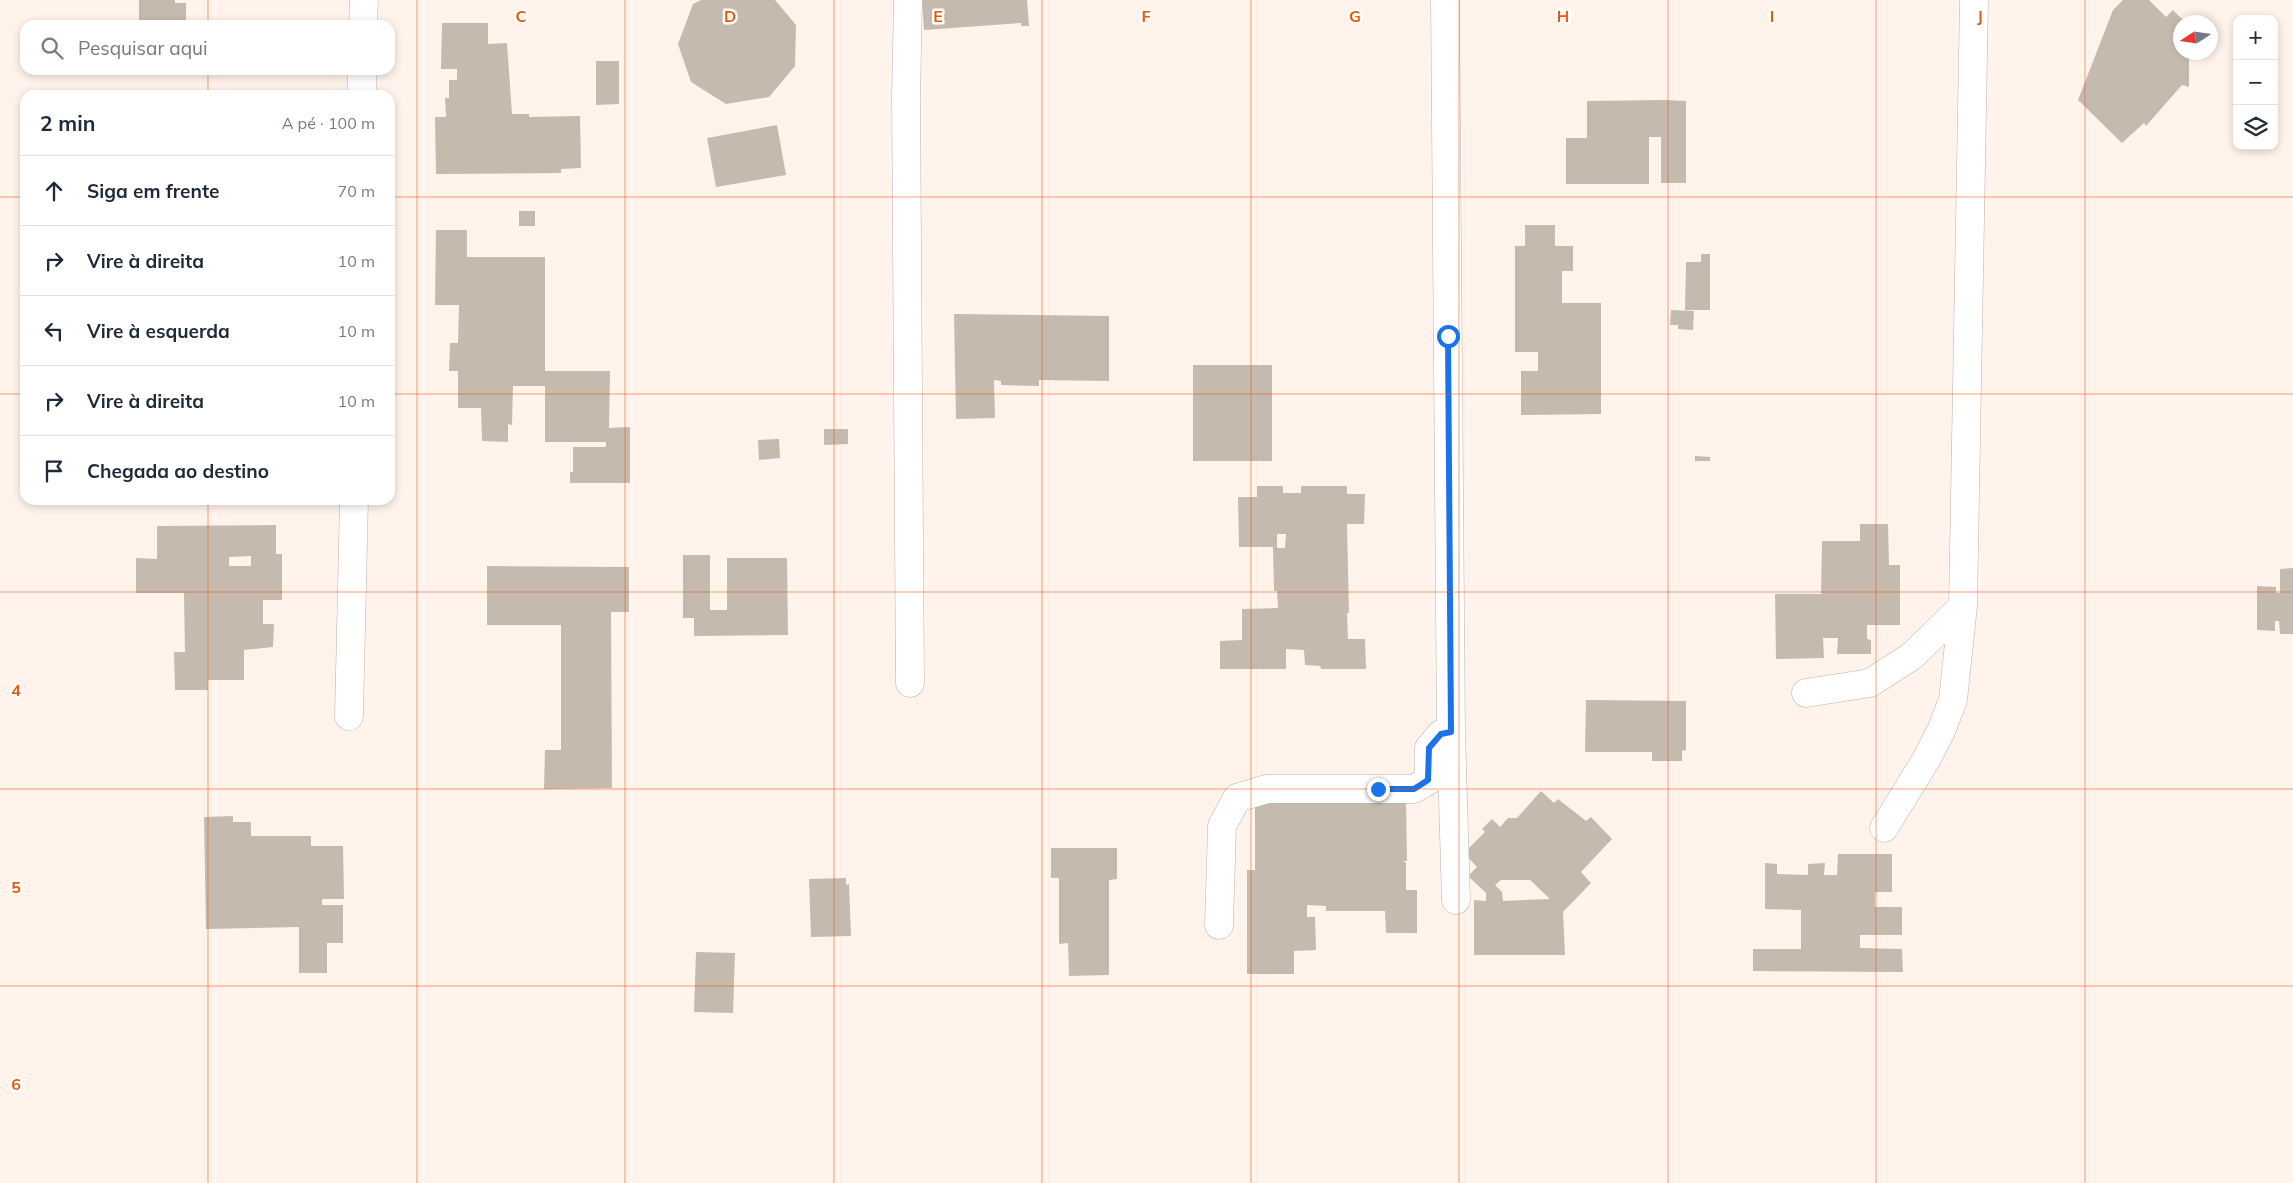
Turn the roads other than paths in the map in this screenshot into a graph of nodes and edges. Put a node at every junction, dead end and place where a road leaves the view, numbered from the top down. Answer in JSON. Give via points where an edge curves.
{"nodes":[{"id":1,"x":364,"y":0,"type":"edge"},
{"id":2,"x":908,"y":0,"type":"edge"},
{"id":3,"x":1445,"y":0,"type":"edge"},
{"id":4,"x":1974,"y":0,"type":"edge"},
{"id":5,"x":363,"y":20,"type":"edge"},
{"id":6,"x":362,"y":75,"type":"edge"},
{"id":7,"x":362,"y":90,"type":"edge"},
{"id":8,"x":354,"y":505,"type":"edge"},
{"id":9,"x":1963,"y":606,"type":"junction"},
{"id":10,"x":910,"y":682,"type":"dead end"},
{"id":11,"x":1806,"y":693,"type":"dead end"},
{"id":12,"x":349,"y":716,"type":"dead end"},
{"id":13,"x":1451,"y":732,"type":"junction"},
{"id":14,"x":1884,"y":828,"type":"dead end"},
{"id":15,"x":1456,"y":900,"type":"dead end"},
{"id":16,"x":1218,"y":925,"type":"dead end"}],
"edges":[{"from":1,"to":5,"type":"street"},
{"from":2,"to":10,"type":"street"},
{"from":3,"to":13,"type":"street"},
{"from":4,"to":9,"type":"street"},
{"from":6,"to":7,"type":"street"},
{"from":8,"to":12,"type":"street"},
{"from":9,"to":11,"type":"street","via":[[1912,656],[1870,683]]},
{"from":9,"to":14,"type":"street","via":[[1953,700],[1926,760]]},
{"from":13,"to":15,"type":"street"},
{"from":13,"to":16,"type":"street","via":[[1441,734],[1429,748],[1428,780],[1414,789],[1267,789],[1237,798],[1222,826]]}]}
